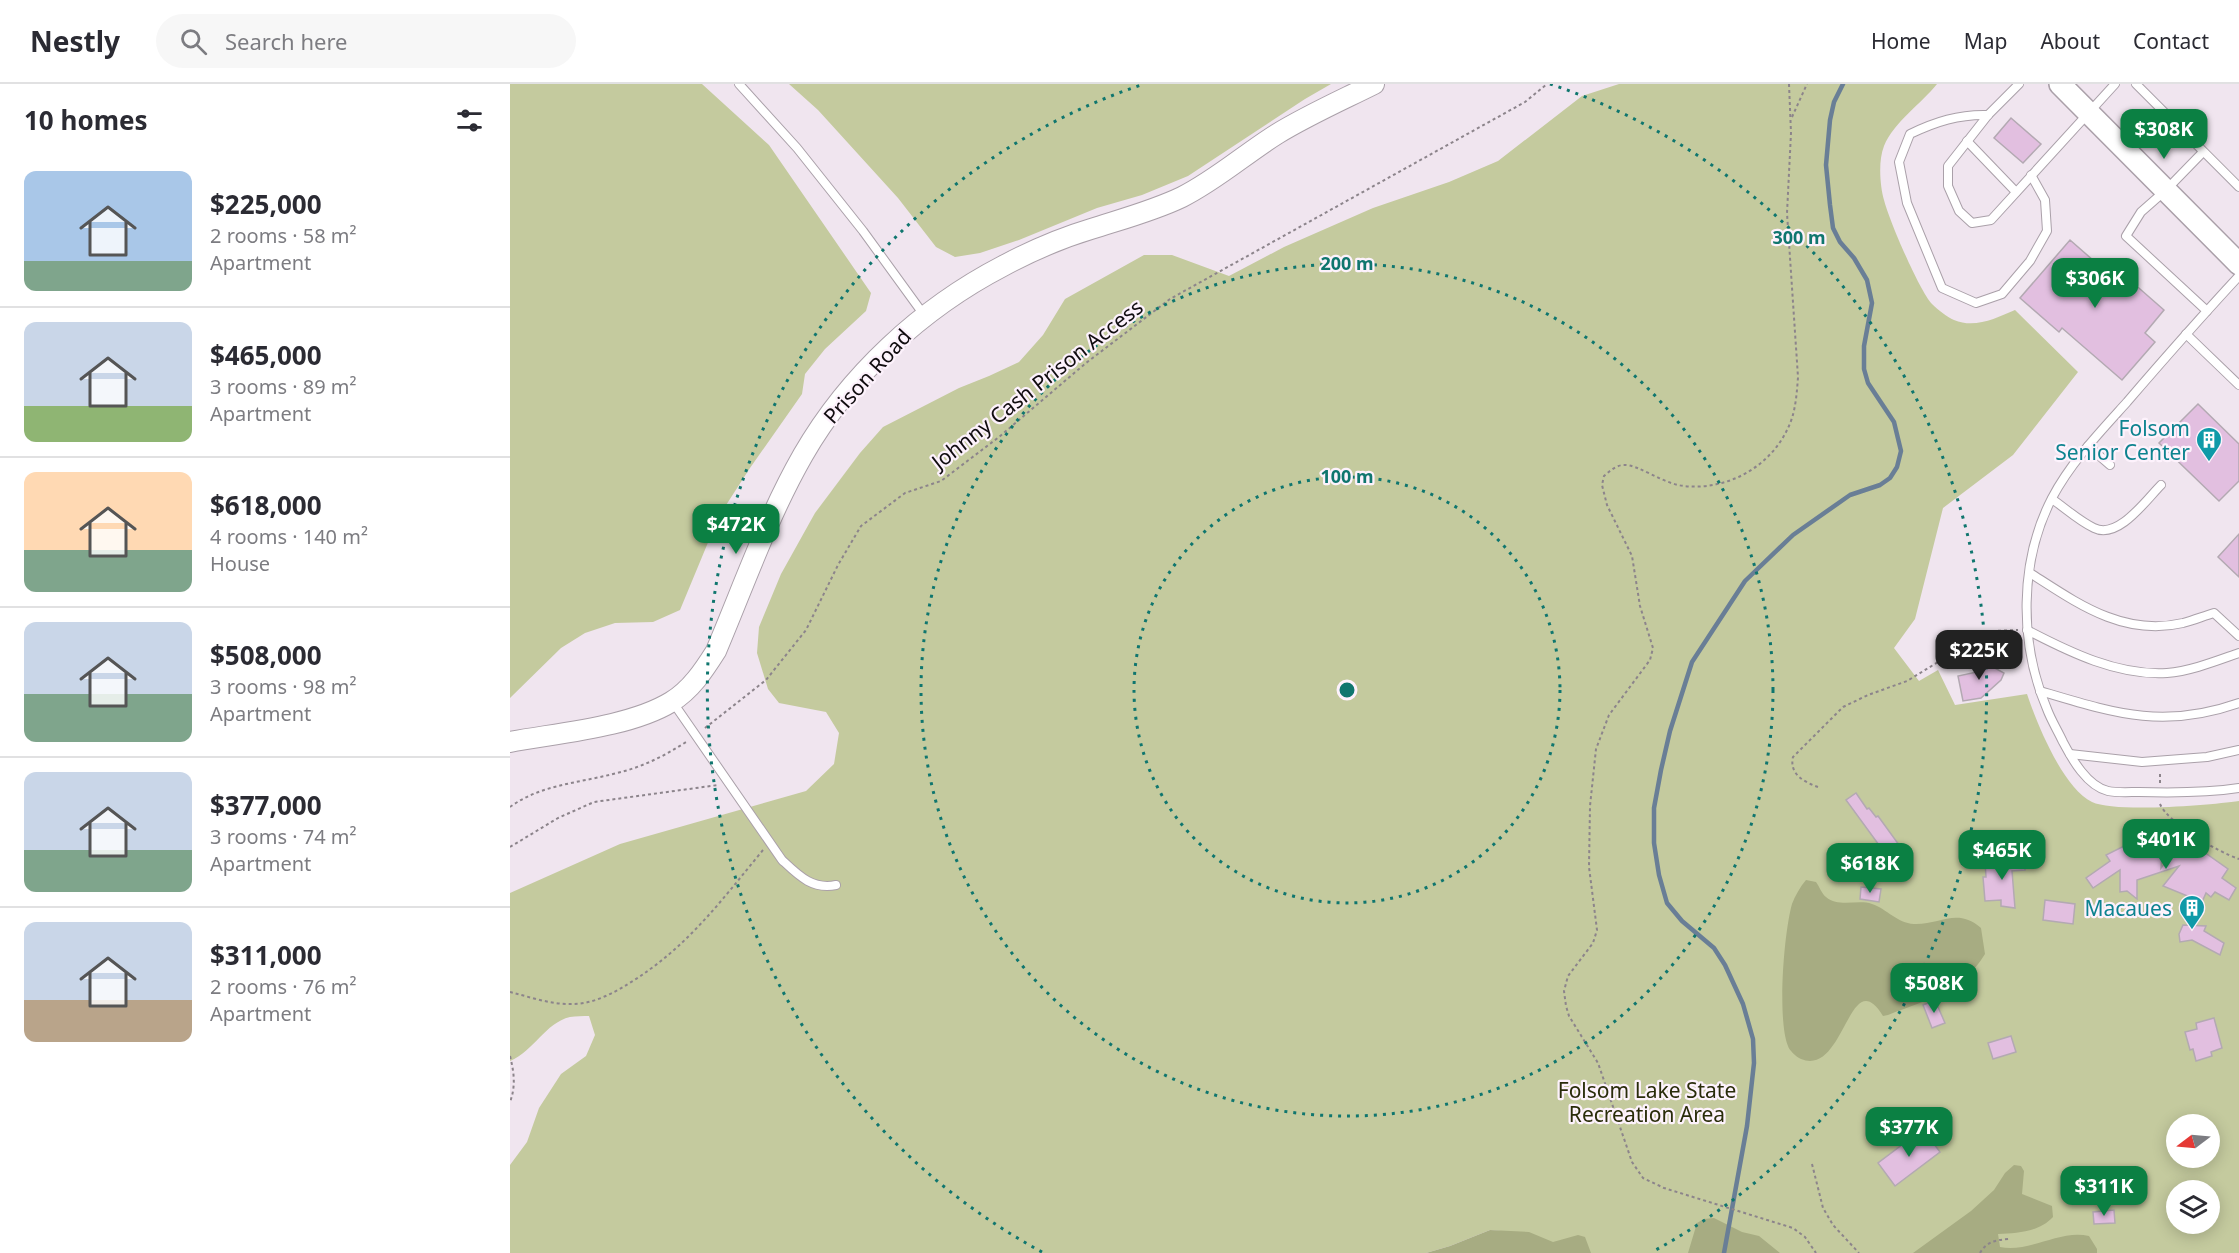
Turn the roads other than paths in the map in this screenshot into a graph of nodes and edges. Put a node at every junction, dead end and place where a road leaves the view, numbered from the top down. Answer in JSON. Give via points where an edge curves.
{"nodes":[{"id":1,"x":739,"y":84,"type":"edge"},
{"id":2,"x":1374,"y":84,"type":"edge"},
{"id":3,"x":2019,"y":84,"type":"edge"},
{"id":4,"x":2060,"y":84,"type":"edge"},
{"id":5,"x":2115,"y":84,"type":"edge"},
{"id":6,"x":2136,"y":84,"type":"edge"},
{"id":7,"x":2089,"y":112,"type":"junction"},
{"id":8,"x":1988,"y":115,"type":"junction"},
{"id":9,"x":1967,"y":141,"type":"junction"},
{"id":10,"x":2203,"y":152,"type":"junction"},
{"id":11,"x":2031,"y":175,"type":"junction"},
{"id":12,"x":2239,"y":187,"type":"edge"},
{"id":13,"x":2166,"y":190,"type":"junction"},
{"id":14,"x":2016,"y":192,"type":"junction"},
{"id":15,"x":2239,"y":264,"type":"edge"},
{"id":16,"x":2239,"y":276,"type":"edge"},
{"id":17,"x":2207,"y":311,"type":"junction"},
{"id":18,"x":924,"y":315,"type":"junction"},
{"id":19,"x":2186,"y":334,"type":"junction"},
{"id":20,"x":2239,"y":385,"type":"edge"},
{"id":21,"x":2088,"y":446,"type":"junction"},
{"id":22,"x":2110,"y":465,"type":"dead end"},
{"id":23,"x":2161,"y":485,"type":"dead end"},
{"id":24,"x":2052,"y":499,"type":"junction"},
{"id":25,"x":2030,"y":573,"type":"junction"},
{"id":26,"x":2027,"y":630,"type":"junction"},
{"id":27,"x":2239,"y":636,"type":"edge"},
{"id":28,"x":2239,"y":653,"type":"edge"},
{"id":29,"x":2040,"y":691,"type":"junction"},
{"id":30,"x":672,"y":701,"type":"junction"},
{"id":31,"x":2239,"y":703,"type":"edge"},
{"id":32,"x":510,"y":742,"type":"edge"},
{"id":33,"x":2239,"y":750,"type":"edge"},
{"id":34,"x":2070,"y":754,"type":"junction"},
{"id":35,"x":2239,"y":788,"type":"edge"},
{"id":36,"x":836,"y":885,"type":"dead end"}],
"edges":[{"from":1,"to":18,"type":"lane","name":"Prison Road","via":[[797,148]]},
{"from":2,"to":18,"type":"street","name":"Prison Road","via":[[1276,135],[1182,197],[1045,246],[1002,266]]},
{"from":3,"to":8,"type":"lane"},
{"from":4,"to":7,"type":"main road"},
{"from":5,"to":7,"type":"lane"},
{"from":6,"to":10,"type":"lane"},
{"from":7,"to":11,"type":"lane"},
{"from":7,"to":13,"type":"main road"},
{"from":8,"to":9,"type":"lane"},
{"from":8,"to":11,"type":"lane","via":[[1966,114],[1910,134],[1899,162],[1906,203],[1942,288],[1976,303],[2002,294],[2030,261],[2046,231],[2045,200]]},
{"from":9,"to":14,"type":"lane"},
{"from":9,"to":14,"type":"lane","via":[[1948,166],[1947,178],[1965,218],[1972,223],[1991,220]]},
{"from":10,"to":12,"type":"lane"},
{"from":10,"to":13,"type":"lane"},
{"from":11,"to":14,"type":"lane"},
{"from":13,"to":15,"type":"main road"},
{"from":13,"to":17,"type":"lane","via":[[2141,212],[2126,236]]},
{"from":16,"to":17,"type":"lane"},
{"from":17,"to":19,"type":"lane"},
{"from":18,"to":30,"type":"street","name":"Prison Road","via":[[870,368],[823,424],[785,489],[716,651],[692,684]]},
{"from":19,"to":20,"type":"lane"},
{"from":19,"to":21,"type":"lane"},
{"from":21,"to":22,"type":"lane"},
{"from":21,"to":24,"type":"lane"},
{"from":23,"to":24,"type":"lane","via":[[2115,529],[2096,530]]},
{"from":24,"to":25,"type":"lane","via":[[2039,527]]},
{"from":25,"to":26,"type":"lane"},
{"from":25,"to":27,"type":"lane","via":[[2103,617],[2151,626],[2182,623],[2214,613]]},
{"from":26,"to":28,"type":"lane","via":[[2093,660],[2129,671],[2168,673]]},
{"from":26,"to":29,"type":"lane"},
{"from":29,"to":31,"type":"lane","via":[[2113,713],[2151,718],[2216,711]]},
{"from":29,"to":34,"type":"lane"},
{"from":30,"to":32,"type":"street","name":"Prison Road","via":[[628,720]]},
{"from":30,"to":36,"type":"lane","via":[[782,860],[802,879],[827,887]]},
{"from":33,"to":34,"type":"lane","via":[[2207,757],[2142,762]]},
{"from":34,"to":35,"type":"lane","via":[[2095,785],[2107,791],[2206,793]]}]}
